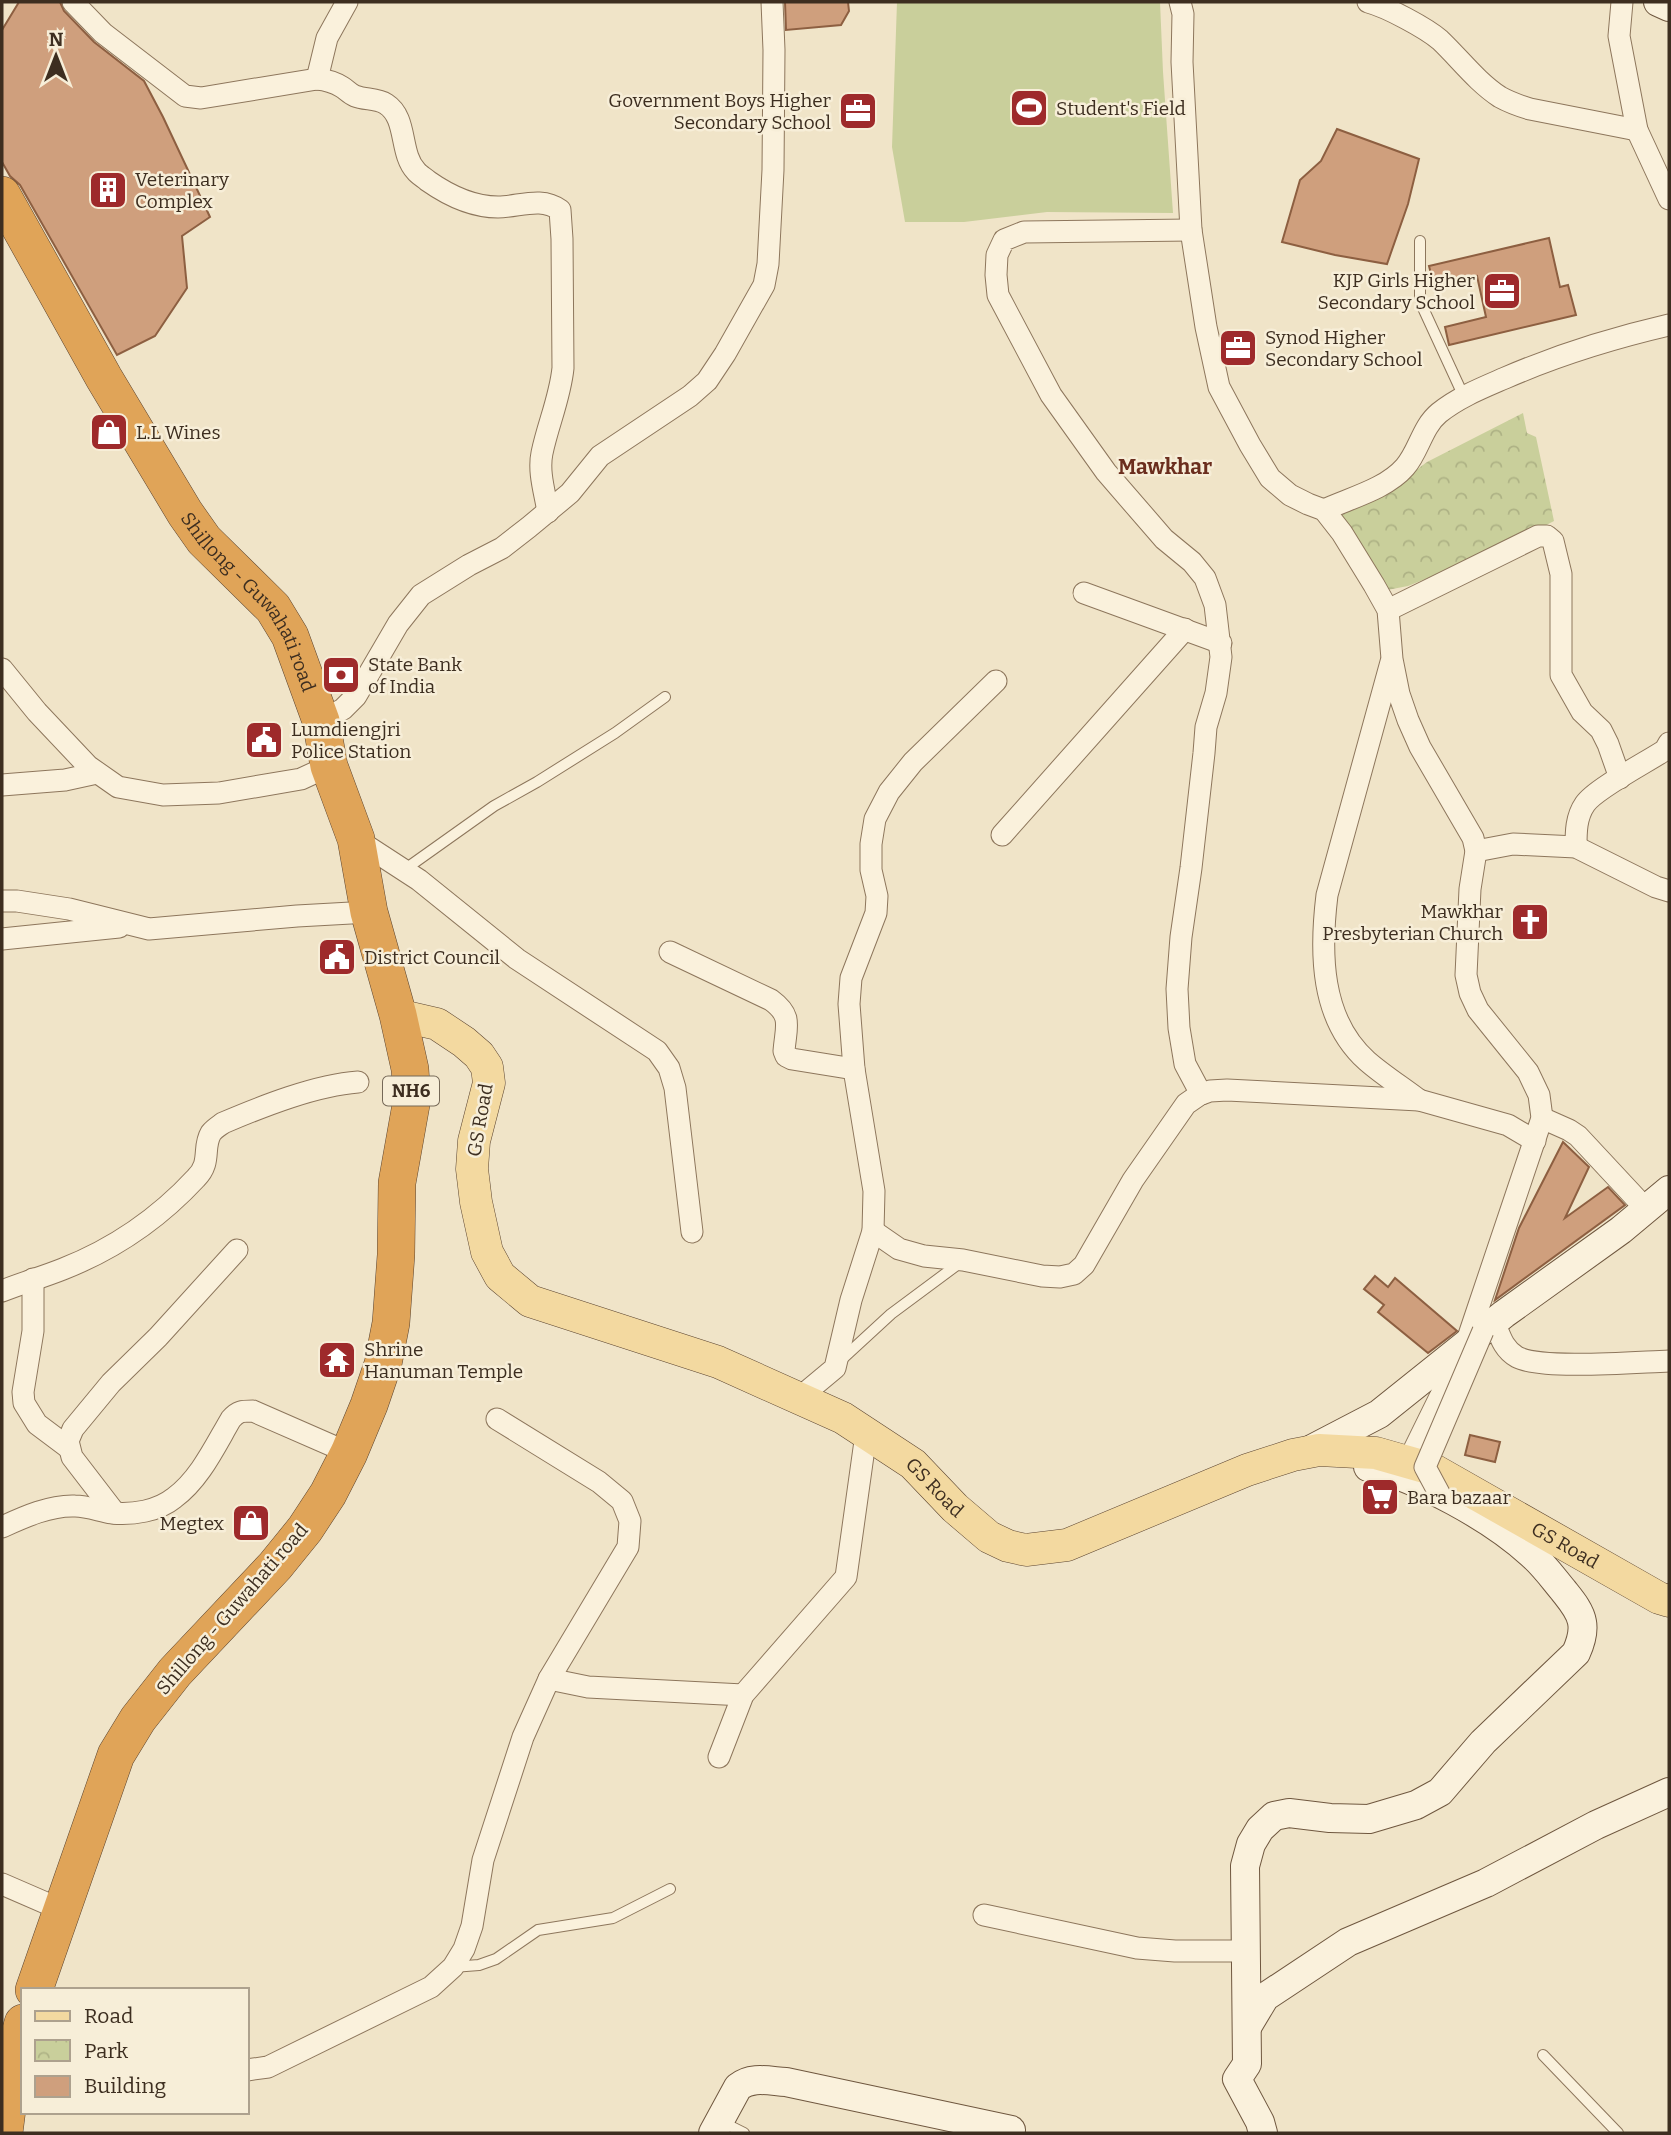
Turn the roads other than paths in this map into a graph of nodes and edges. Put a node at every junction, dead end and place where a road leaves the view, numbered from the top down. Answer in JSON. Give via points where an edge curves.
{"nodes":[{"id":1,"x":73,"y":2,"type":"edge"},
{"id":2,"x":347,"y":2,"type":"edge"},
{"id":3,"x":772,"y":2,"type":"edge"},
{"id":4,"x":1180,"y":2,"type":"edge"},
{"id":5,"x":1622,"y":2,"type":"edge"},
{"id":6,"x":1658,"y":2,"type":"edge"},
{"id":7,"x":1378,"y":3,"type":"edge"},
{"id":8,"x":1669,"y":7,"type":"edge"},
{"id":9,"x":317,"y":79,"type":"junction"},
{"id":10,"x":1637,"y":130,"type":"junction"},
{"id":11,"x":2,"y":195,"type":"edge"},
{"id":12,"x":1669,"y":199,"type":"edge"},
{"id":13,"x":1191,"y":230,"type":"junction"},
{"id":14,"x":1420,"y":241,"type":"dead end"},
{"id":15,"x":1669,"y":326,"type":"edge"},
{"id":16,"x":1464,"y":397,"type":"junction"},
{"id":17,"x":1324,"y":510,"type":"junction"},
{"id":18,"x":548,"y":512,"type":"junction"},
{"id":19,"x":1084,"y":593,"type":"dead end"},
{"id":20,"x":1388,"y":610,"type":"junction"},
{"id":21,"x":1185,"y":629,"type":"junction"},
{"id":22,"x":1221,"y":643,"type":"junction"},
{"id":23,"x":1392,"y":659,"type":"junction"},
{"id":24,"x":2,"y":669,"type":"edge"},
{"id":25,"x":996,"y":681,"type":"dead end"},
{"id":26,"x":665,"y":697,"type":"dead end"},
{"id":27,"x":321,"y":721,"type":"junction"},
{"id":28,"x":1669,"y":743,"type":"edge"},
{"id":29,"x":329,"y":766,"type":"junction"},
{"id":30,"x":97,"y":773,"type":"junction"},
{"id":31,"x":1620,"y":778,"type":"junction"},
{"id":32,"x":2,"y":785,"type":"edge"},
{"id":33,"x":1002,"y":835,"type":"dead end"},
{"id":34,"x":356,"y":839,"type":"junction"},
{"id":35,"x":1576,"y":847,"type":"junction"},
{"id":36,"x":1476,"y":851,"type":"junction"},
{"id":37,"x":404,"y":870,"type":"junction"},
{"id":38,"x":1669,"y":891,"type":"edge"},
{"id":39,"x":2,"y":901,"type":"edge"},
{"id":40,"x":369,"y":912,"type":"junction"},
{"id":41,"x":131,"y":926,"type":"junction"},
{"id":42,"x":2,"y":939,"type":"edge"},
{"id":43,"x":670,"y":952,"type":"dead end"},
{"id":44,"x":398,"y":1014,"type":"junction"},
{"id":45,"x":854,"y":1069,"type":"junction"},
{"id":46,"x":358,"y":1082,"type":"dead end"},
{"id":47,"x":1201,"y":1094,"type":"junction"},
{"id":48,"x":1419,"y":1100,"type":"junction"},
{"id":49,"x":1542,"y":1118,"type":"junction"},
{"id":50,"x":1535,"y":1142,"type":"junction"},
{"id":51,"x":1669,"y":1190,"type":"edge"},
{"id":52,"x":1646,"y":1209,"type":"junction"},
{"id":53,"x":873,"y":1231,"type":"junction"},
{"id":54,"x":692,"y":1232,"type":"dead end"},
{"id":55,"x":237,"y":1250,"type":"dead end"},
{"id":56,"x":963,"y":1261,"type":"junction"},
{"id":57,"x":33,"y":1279,"type":"junction"},
{"id":58,"x":2,"y":1291,"type":"edge"},
{"id":59,"x":1481,"y":1332,"type":"junction"},
{"id":60,"x":1669,"y":1361,"type":"edge"},
{"id":61,"x":835,"y":1368,"type":"junction"},
{"id":62,"x":799,"y":1398,"type":"junction"},
{"id":63,"x":497,"y":1419,"type":"dead end"},
{"id":64,"x":866,"y":1434,"type":"junction"},
{"id":65,"x":69,"y":1448,"type":"junction"},
{"id":66,"x":349,"y":1454,"type":"junction"},
{"id":67,"x":1303,"y":1454,"type":"junction"},
{"id":68,"x":1417,"y":1464,"type":"junction"},
{"id":69,"x":1440,"y":1495,"type":"junction"},
{"id":70,"x":115,"y":1513,"type":"junction"},
{"id":71,"x":2,"y":1527,"type":"edge"},
{"id":72,"x":1669,"y":1601,"type":"edge"},
{"id":73,"x":549,"y":1679,"type":"junction"},
{"id":74,"x":743,"y":1695,"type":"junction"},
{"id":75,"x":719,"y":1758,"type":"dead end"},
{"id":76,"x":1669,"y":1792,"type":"edge"},
{"id":77,"x":2,"y":1884,"type":"edge"},
{"id":78,"x":670,"y":1889,"type":"dead end"},
{"id":79,"x":62,"y":1910,"type":"junction"},
{"id":80,"x":984,"y":1915,"type":"dead end"},
{"id":81,"x":1246,"y":1951,"type":"junction"},
{"id":82,"x":453,"y":1967,"type":"junction"},
{"id":83,"x":35,"y":1988,"type":"edge"},
{"id":84,"x":1247,"y":2027,"type":"junction"},
{"id":85,"x":20,"y":2044,"type":"edge"},
{"id":86,"x":1543,"y":2055,"type":"dead end"},
{"id":87,"x":248,"y":2070,"type":"edge"},
{"id":88,"x":726,"y":2129,"type":"edge"},
{"id":89,"x":1013,"y":2132,"type":"edge"},
{"id":90,"x":4,"y":2133,"type":"edge"},
{"id":91,"x":1263,"y":2133,"type":"edge"},
{"id":92,"x":1618,"y":2133,"type":"edge"}],
"edges":[{"from":1,"to":9,"type":"street","via":[[103,33],[185,96],[201,98]]},
{"from":2,"to":9,"type":"street","via":[[327,38]]},
{"from":3,"to":18,"type":"street","via":[[773,170],[764,285],[706,381],[600,456]]},
{"from":4,"to":13,"type":"street"},
{"from":5,"to":10,"type":"street","via":[[1619,36]]},
{"from":6,"to":8,"type":"street"},
{"from":7,"to":10,"type":"street","via":[[1438,38],[1475,76],[1514,103]]},
{"from":9,"to":18,"type":"street","via":[[329,80],[353,96],[385,103],[397,117],[415,171],[451,195],[497,207],[539,202],[560,210],[563,368],[542,454]]},
{"from":10,"to":12,"type":"street"},
{"from":11,"to":27,"type":"highway","name":"Shillong - Guwahati road","number":"NH6","via":[[185,513],[204,540],[274,607],[290,636]]},
{"from":13,"to":17,"type":"street","via":[[1219,387],[1270,478],[1290,495]]},
{"from":13,"to":22,"type":"street","via":[[1024,232],[1004,240],[996,275],[998,295],[1051,395],[1106,472],[1205,578]]},
{"from":14,"to":16,"type":"lane","via":[[1423,308]]},
{"from":15,"to":16,"type":"street","via":[[1590,346]]},
{"from":16,"to":17,"type":"street","via":[[1432,421],[1404,469],[1385,483]]},
{"from":17,"to":20,"type":"street"},
{"from":18,"to":27,"type":"street","via":[[502,548],[421,595],[398,624],[356,696]]},
{"from":19,"to":21,"type":"street"},
{"from":20,"to":23,"type":"street"},
{"from":20,"to":31,"type":"street","via":[[1538,536],[1547,536],[1553,541],[1561,574],[1560,675],[1582,712],[1601,730]]},
{"from":21,"to":22,"type":"street"},
{"from":21,"to":33,"type":"street"},
{"from":22,"to":47,"type":"street","via":[[1216,693],[1206,727],[1177,989],[1185,1064]]},
{"from":23,"to":36,"type":"street","via":[[1408,720]]},
{"from":23,"to":48,"type":"street","via":[[1326,895],[1323,960],[1336,1018],[1349,1039],[1366,1060]]},
{"from":24,"to":30,"type":"street"},
{"from":25,"to":45,"type":"street","via":[[913,762],[888,792],[875,819],[871,870],[876,913],[851,978]]},
{"from":26,"to":37,"type":"lane","via":[[494,806]]},
{"from":27,"to":29,"type":"highway","name":"Shillong - Guwahati road","number":"NH6"},
{"from":28,"to":31,"type":"street"},
{"from":29,"to":30,"type":"street","via":[[271,786],[163,795],[117,788]]},
{"from":29,"to":34,"type":"highway","name":"Shillong - Guwahati road","number":"NH6"},
{"from":30,"to":32,"type":"street"},
{"from":31,"to":35,"type":"street","via":[[1586,802],[1576,829]]},
{"from":34,"to":37,"type":"street"},
{"from":34,"to":40,"type":"highway","name":"Shillong - Guwahati road","number":"NH6"},
{"from":35,"to":36,"type":"street","via":[[1513,844]]},
{"from":35,"to":38,"type":"street"},
{"from":36,"to":49,"type":"street","via":[[1468,914],[1468,984],[1478,1010],[1528,1072],[1539,1095]]},
{"from":37,"to":54,"type":"street","via":[[517,959],[657,1051],[675,1088]]},
{"from":39,"to":41,"type":"street","via":[[69,909]]},
{"from":40,"to":41,"type":"street","via":[[149,929]]},
{"from":40,"to":44,"type":"highway","name":"Shillong - Guwahati road","number":"NH6"},
{"from":41,"to":42,"type":"street"},
{"from":43,"to":45,"type":"street","via":[[783,1009],[786,1056]]},
{"from":44,"to":62,"type":"main road","name":"GS Road","via":[[437,1024],[479,1055],[487,1068],[489,1083],[472,1169],[487,1252],[500,1276],[530,1301],[718,1362]]},
{"from":44,"to":66,"type":"highway","name":"Shillong - Guwahati road","number":"NH6","via":[[412,1099],[397,1183],[391,1323],[383,1364]]},
{"from":45,"to":53,"type":"street","via":[[874,1191]]},
{"from":46,"to":57,"type":"street","via":[[315,1090],[223,1123],[209,1137],[201,1174],[156,1216],[116,1245]]},
{"from":47,"to":48,"type":"street","via":[[1227,1090]]},
{"from":47,"to":56,"type":"street","via":[[1186,1104],[1133,1180],[1084,1265],[1074,1273],[1042,1276]]},
{"from":48,"to":50,"type":"street","via":[[1508,1125]]},
{"from":49,"to":50,"type":"street"},
{"from":49,"to":52,"type":"street","via":[[1578,1136]]},
{"from":50,"to":59,"type":"street","via":[[1496,1252]]},
{"from":51,"to":52,"type":"street"},
{"from":52,"to":59,"type":"street"},
{"from":53,"to":56,"type":"street","via":[[899,1249]]},
{"from":53,"to":61,"type":"street"},
{"from":55,"to":65,"type":"street","via":[[103,1392],[73,1429]]},
{"from":56,"to":61,"type":"lane","via":[[891,1314]]},
{"from":57,"to":58,"type":"street"},
{"from":57,"to":65,"type":"street","via":[[33,1331],[24,1403],[37,1424]]},
{"from":59,"to":60,"type":"street","via":[[1529,1362]]},
{"from":59,"to":67,"type":"street","via":[[1379,1414]]},
{"from":59,"to":68,"type":"street","bridge":true},
{"from":61,"to":62,"type":"street"},
{"from":62,"to":64,"type":"main road","name":"GS Road"},
{"from":63,"to":73,"type":"street","via":[[599,1482],[622,1501],[630,1521],[628,1547]]},
{"from":64,"to":67,"type":"main road","name":"GS Road","via":[[912,1464],[989,1537],[1026,1550],[1067,1545],[1247,1470]]},
{"from":64,"to":74,"type":"street","via":[[846,1577]]},
{"from":65,"to":70,"type":"street"},
{"from":66,"to":70,"type":"street","via":[[253,1411],[236,1412],[196,1477],[175,1498],[142,1512]]},
{"from":66,"to":79,"type":"highway","name":"Shillong - Guwahati road","number":"NH6","via":[[328,1494],[283,1557],[174,1672],[138,1719],[116,1755]]},
{"from":67,"to":68,"type":"main road","name":"GS Road","via":[[1319,1450],[1376,1452]]},
{"from":67,"to":69,"type":"street","via":[[1392,1472]]},
{"from":68,"to":69,"type":"street","bridge":true},
{"from":68,"to":72,"type":"main road","name":"GS Road"},
{"from":69,"to":81,"type":"street","via":[[1504,1530],[1534,1556],[1574,1606],[1583,1623],[1581,1642],[1576,1653],[1483,1742],[1440,1792],[1416,1805],[1369,1819],[1289,1813],[1275,1816],[1260,1829],[1245,1866]]},
{"from":70,"to":71,"type":"street","via":[[64,1507]]},
{"from":73,"to":74,"type":"street","via":[[588,1687]]},
{"from":73,"to":82,"type":"street","via":[[507,1782],[483,1860],[472,1926]]},
{"from":74,"to":75,"type":"street"},
{"from":76,"to":84,"type":"street","via":[[1486,1884],[1348,1941],[1265,1997]]},
{"from":77,"to":79,"type":"street"},
{"from":78,"to":82,"type":"lane","via":[[612,1918],[538,1930],[496,1959]]},
{"from":79,"to":83,"type":"highway","name":"Shillong - Guwahati road","number":"NH6"},
{"from":80,"to":81,"type":"street","via":[[1137,1948]]},
{"from":81,"to":84,"type":"street"},
{"from":82,"to":87,"type":"street","via":[[430,1987],[268,2067]]},
{"from":84,"to":91,"type":"street","via":[[1247,2064],[1237,2079]]},
{"from":85,"to":90,"type":"highway"},
{"from":86,"to":92,"type":"lane"},
{"from":88,"to":89,"type":"street","via":[[738,2087],[754,2080],[786,2082]]}]}
